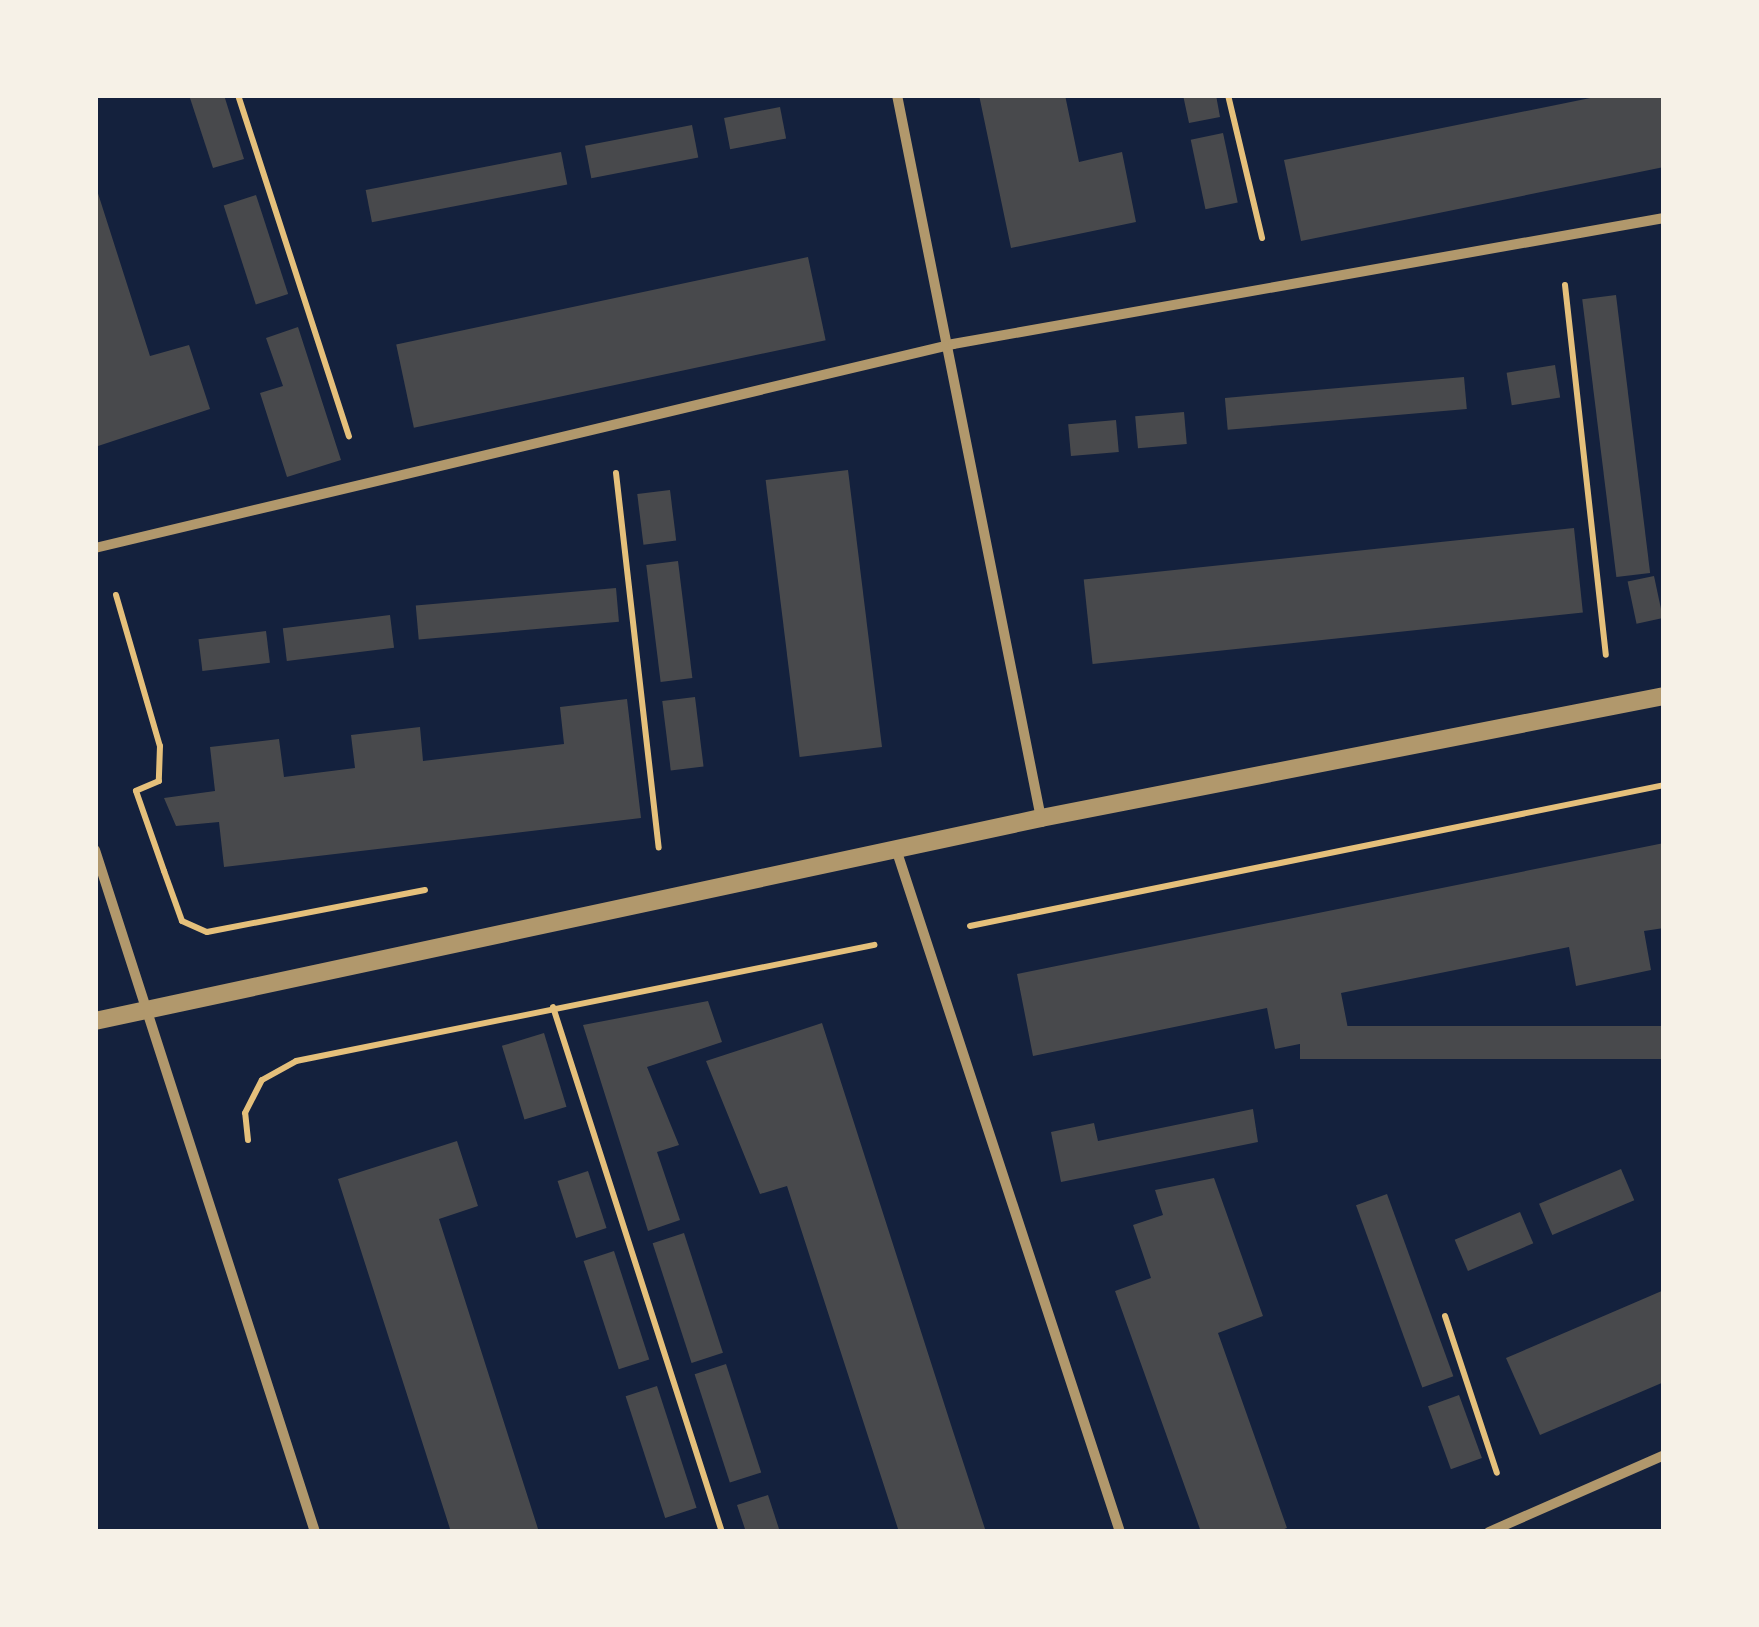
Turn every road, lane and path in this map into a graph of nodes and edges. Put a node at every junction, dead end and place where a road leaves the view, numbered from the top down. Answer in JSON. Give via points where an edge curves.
{"nodes":[{"id":1,"x":238,"y":95,"type":"edge"},
{"id":2,"x":897,"y":95,"type":"edge"},
{"id":3,"x":1228,"y":95,"type":"edge"},
{"id":4,"x":1664,"y":218,"type":"edge"},
{"id":5,"x":1560,"y":237,"type":"junction"},
{"id":6,"x":1274,"y":288,"type":"junction"},
{"id":7,"x":953,"y":344,"type":"junction"},
{"id":8,"x":611,"y":426,"type":"junction"},
{"id":9,"x":365,"y":484,"type":"junction"},
{"id":10,"x":98,"y":547,"type":"edge"},
{"id":11,"x":1664,"y":696,"type":"edge"},
{"id":12,"x":1612,"y":706,"type":"junction"},
{"id":13,"x":1041,"y":818,"type":"junction"},
{"id":14,"x":895,"y":848,"type":"junction"},
{"id":15,"x":95,"y":850,"type":"edge"},
{"id":16,"x":108,"y":887,"type":"junction"},
{"id":17,"x":664,"y":899,"type":"junction"},
{"id":18,"x":552,"y":1006,"type":"dead end"},
{"id":19,"x":152,"y":1011,"type":"junction"},
{"id":20,"x":95,"y":1021,"type":"edge"},
{"id":21,"x":1444,"y":1316,"type":"dead end"},
{"id":22,"x":1664,"y":1455,"type":"edge"},
{"id":23,"x":1513,"y":1522,"type":"junction"},
{"id":24,"x":315,"y":1532,"type":"edge"},
{"id":25,"x":722,"y":1532,"type":"edge"},
{"id":26,"x":1120,"y":1532,"type":"edge"},
{"id":27,"x":1489,"y":1532,"type":"edge"}],
"edges":[{"from":1,"to":9,"type":"path"},
{"from":2,"to":7,"type":"street"},
{"from":3,"to":6,"type":"path"},
{"from":4,"to":5,"type":"street"},
{"from":5,"to":6,"type":"street"},
{"from":5,"to":12,"type":"path"},
{"from":6,"to":7,"type":"street"},
{"from":7,"to":8,"type":"street"},
{"from":7,"to":13,"type":"street"},
{"from":8,"to":9,"type":"street"},
{"from":8,"to":17,"type":"path"},
{"from":9,"to":10,"type":"street"},
{"from":10,"to":16,"type":"path","via":[[160,746],[160,781],[136,791],[164,870]]},
{"from":11,"to":12,"type":"street"},
{"from":12,"to":13,"type":"street"},
{"from":13,"to":14,"type":"street"},
{"from":14,"to":17,"type":"street"},
{"from":14,"to":26,"type":"street"},
{"from":15,"to":16,"type":"street"},
{"from":16,"to":19,"type":"street"},
{"from":17,"to":19,"type":"street"},
{"from":18,"to":25,"type":"path"},
{"from":19,"to":20,"type":"street"},
{"from":19,"to":24,"type":"street"},
{"from":21,"to":23,"type":"path"},
{"from":22,"to":23,"type":"street"},
{"from":23,"to":27,"type":"street"}]}
